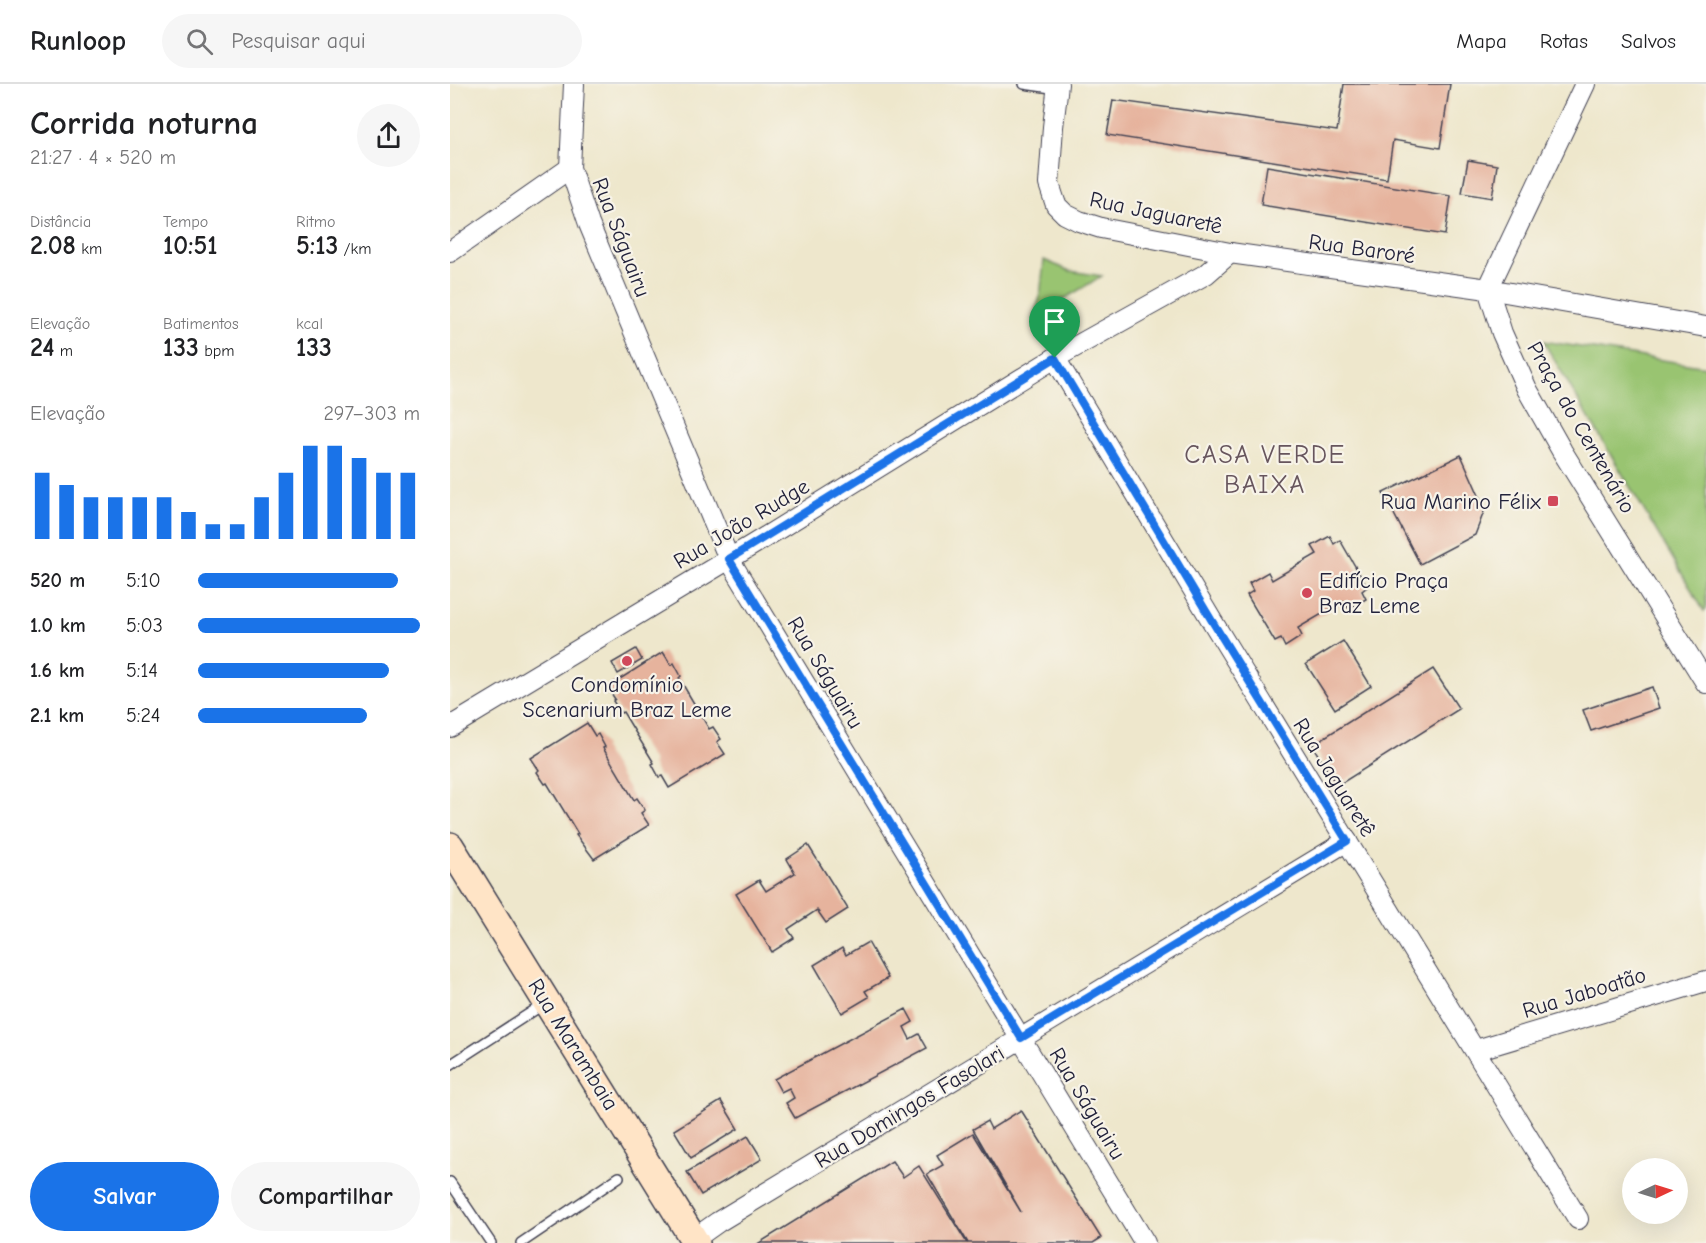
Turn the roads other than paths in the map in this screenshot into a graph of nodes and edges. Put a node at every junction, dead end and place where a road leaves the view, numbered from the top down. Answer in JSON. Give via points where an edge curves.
{"nodes":[{"id":1,"x":574,"y":84,"type":"edge"},
{"id":2,"x":1024,"y":84,"type":"edge"},
{"id":3,"x":1585,"y":84,"type":"edge"},
{"id":4,"x":1058,"y":86,"type":"edge"},
{"id":5,"x":570,"y":168,"type":"junction"},
{"id":6,"x":450,"y":252,"type":"edge"},
{"id":7,"x":1230,"y":253,"type":"junction"},
{"id":8,"x":1488,"y":289,"type":"junction"},
{"id":9,"x":1706,"y":327,"type":"edge"},
{"id":10,"x":1055,"y":358,"type":"junction"},
{"id":11,"x":729,"y":559,"type":"junction"},
{"id":12,"x":1703,"y":672,"type":"edge"},
{"id":13,"x":450,"y":727,"type":"edge"},
{"id":14,"x":1347,"y":841,"type":"junction"},
{"id":15,"x":450,"y":846,"type":"edge"},
{"id":16,"x":1706,"y":981,"type":"edge"},
{"id":17,"x":548,"y":1002,"type":"junction"},
{"id":18,"x":1021,"y":1038,"type":"junction"},
{"id":19,"x":1476,"y":1050,"type":"junction"},
{"id":20,"x":450,"y":1065,"type":"edge"},
{"id":21,"x":619,"y":1177,"type":"dead end"},
{"id":22,"x":450,"y":1182,"type":"edge"},
{"id":23,"x":1578,"y":1219,"type":"dead end"},
{"id":24,"x":693,"y":1242,"type":"edge"},
{"id":25,"x":490,"y":1243,"type":"edge"},
{"id":26,"x":521,"y":1243,"type":"edge"},
{"id":27,"x":1145,"y":1243,"type":"edge"}],
"edges":[{"from":1,"to":5,"type":"street","name":"Rua Ságuairu"},
{"from":2,"to":4,"type":"lane"},
{"from":3,"to":8,"type":"street"},
{"from":4,"to":7,"type":"street","name":"Rua Jaguaretê","via":[[1049,184],[1056,205],[1065,214],[1101,228]]},
{"from":5,"to":6,"type":"street"},
{"from":5,"to":11,"type":"street","name":"Rua Ságuairu","via":[[589,224]]},
{"from":7,"to":8,"type":"street","name":"Rua Baroré"},
{"from":7,"to":10,"type":"street","name":"Rua João Rudge","via":[[1206,274]]},
{"from":8,"to":9,"type":"street"},
{"from":8,"to":12,"type":"street","name":"Praça do Centenário","via":[[1527,389],[1562,451]]},
{"from":10,"to":11,"type":"street","name":"Rua João Rudge"},
{"from":10,"to":14,"type":"street","name":"Rua Jaguaretê"},
{"from":11,"to":13,"type":"street","name":"Rua João Rudge"},
{"from":11,"to":18,"type":"street","name":"Rua Ságuairu"},
{"from":14,"to":18,"type":"street","name":"Rua Domingos Fasolari"},
{"from":14,"to":19,"type":"street","name":"Rua Jaguaretê"},
{"from":15,"to":17,"type":"street","name":"Rua Marambaia"},
{"from":16,"to":19,"type":"street","name":"Rua Jaboatão"},
{"from":17,"to":20,"type":"lane"},
{"from":17,"to":24,"type":"street","name":"Rua Marambaia"},
{"from":18,"to":24,"type":"street","name":"Rua Domingos Fasolari","via":[[718,1222]]},
{"from":18,"to":27,"type":"street","name":"Rua Ságuairu"},
{"from":19,"to":23,"type":"street","name":"Rua Jaguaretê"},
{"from":21,"to":26,"type":"lane"},
{"from":22,"to":25,"type":"lane"}]}
